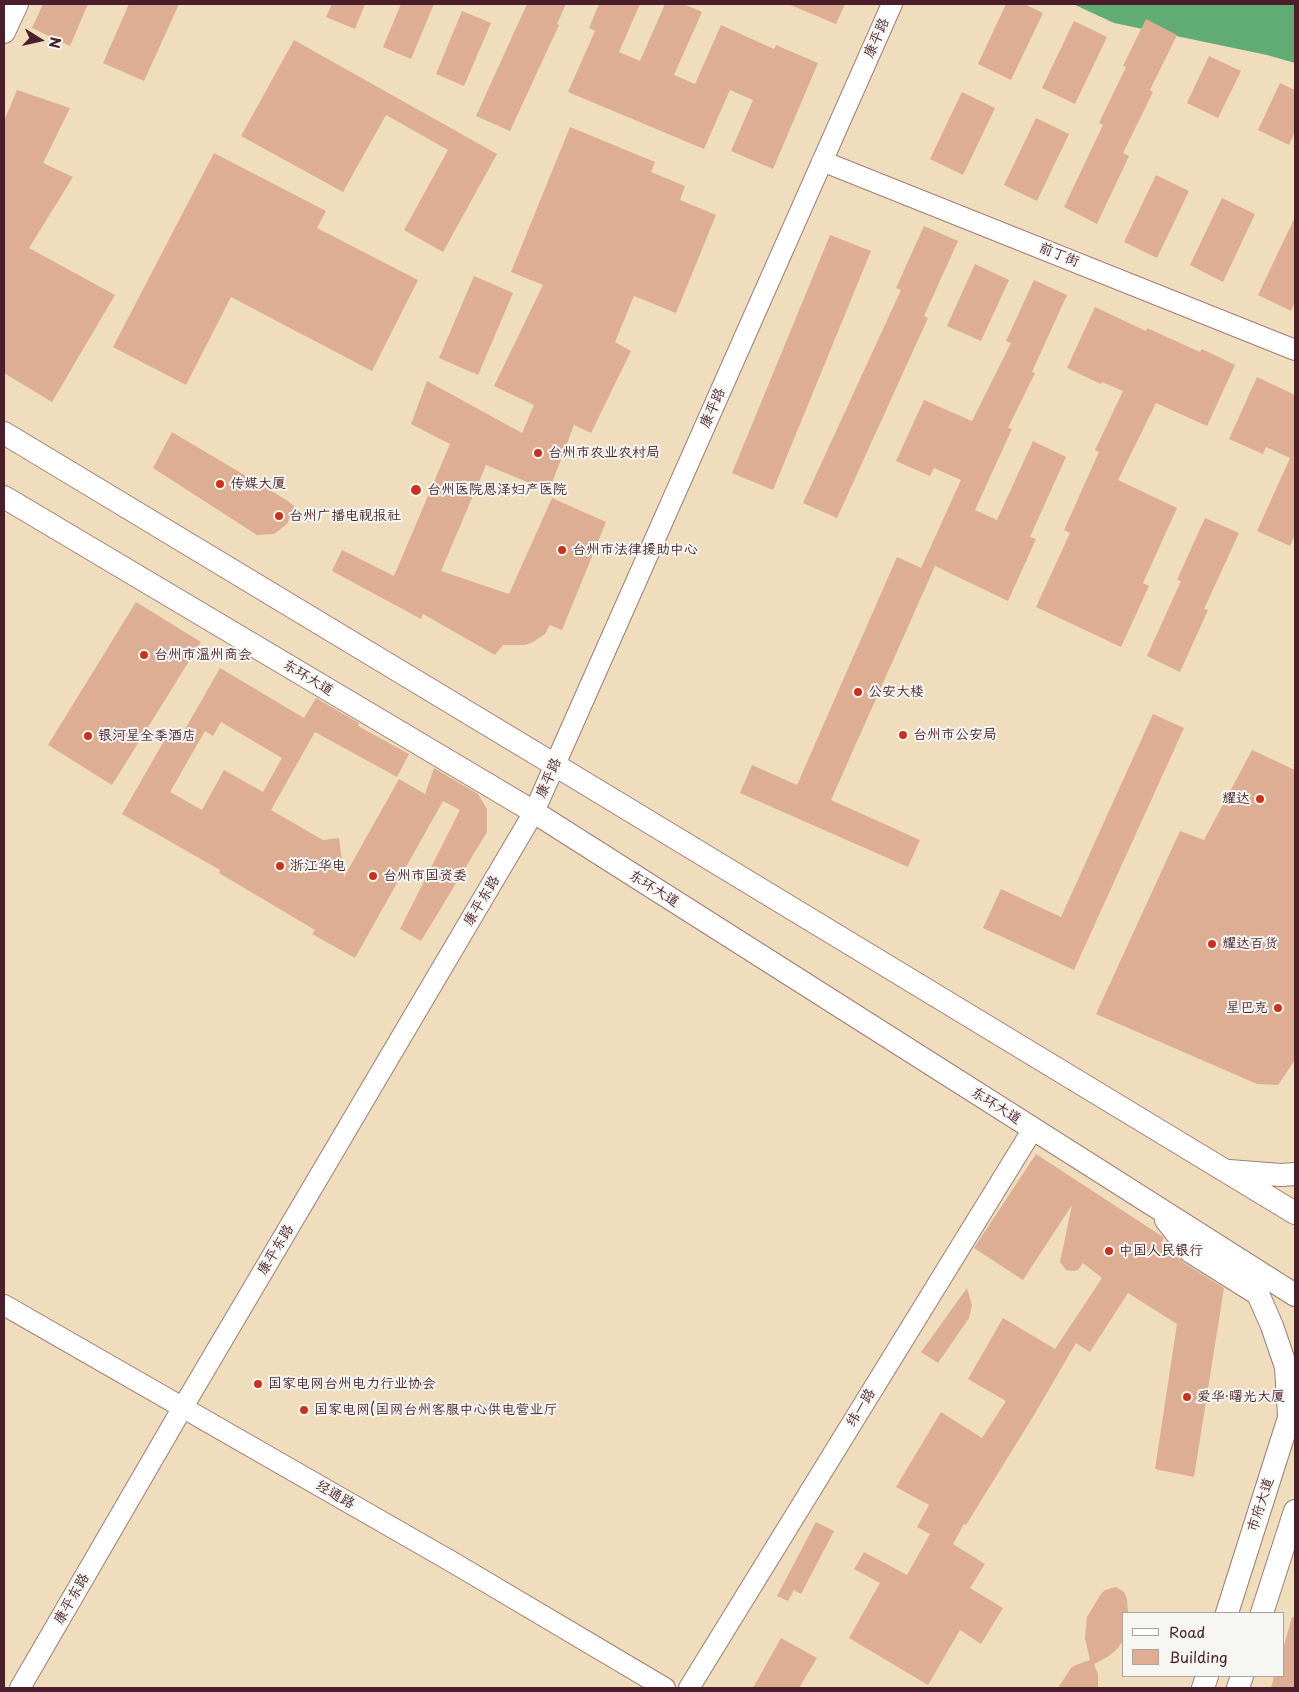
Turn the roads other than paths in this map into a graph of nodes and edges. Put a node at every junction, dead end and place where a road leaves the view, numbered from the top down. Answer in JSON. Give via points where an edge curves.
{"nodes":[{"id":1,"x":16,"y":4,"type":"edge"},
{"id":2,"x":892,"y":4,"type":"edge"},
{"id":3,"x":4,"y":32,"type":"edge"},
{"id":4,"x":822,"y":161,"type":"junction"},
{"id":5,"x":1295,"y":350,"type":"edge"},
{"id":6,"x":4,"y":433,"type":"edge"},
{"id":7,"x":4,"y":498,"type":"edge"},
{"id":8,"x":555,"y":765,"type":"junction"},
{"id":9,"x":534,"y":812,"type":"junction"},
{"id":10,"x":1033,"y":1129,"type":"junction"},
{"id":11,"x":1226,"y":1171,"type":"junction"},
{"id":12,"x":1295,"y":1174,"type":"edge"},
{"id":13,"x":1154,"y":1206,"type":"junction"},
{"id":14,"x":1295,"y":1213,"type":"edge"},
{"id":15,"x":1295,"y":1295,"type":"edge"},
{"id":16,"x":4,"y":1305,"type":"edge"},
{"id":17,"x":1292,"y":1406,"type":"edge"},
{"id":18,"x":183,"y":1408,"type":"junction"},
{"id":19,"x":1295,"y":1511,"type":"edge"},
{"id":20,"x":1226,"y":1612,"type":"edge"},
{"id":21,"x":1262,"y":1612,"type":"edge"},
{"id":22,"x":20,"y":1688,"type":"edge"},
{"id":23,"x":665,"y":1688,"type":"edge"},
{"id":24,"x":689,"y":1688,"type":"edge"}],
"edges":[{"from":1,"to":3,"type":"main road"},
{"from":2,"to":4,"type":"street","name":"康平路"},
{"from":4,"to":5,"type":"street","name":"前丁街"},
{"from":4,"to":8,"type":"street","name":"康平路"},
{"from":6,"to":8,"type":"main road"},
{"from":7,"to":9,"type":"main road","name":"东环大道"},
{"from":8,"to":9,"type":"street","name":"康平路"},
{"from":8,"to":11,"type":"main road"},
{"from":9,"to":10,"type":"main road","name":"东环大道"},
{"from":9,"to":18,"type":"street","name":"康平东路"},
{"from":10,"to":13,"type":"main road","name":"东环大道"},
{"from":10,"to":24,"type":"street","name":"纬一路"},
{"from":11,"to":12,"type":"main road"},
{"from":11,"to":14,"type":"main road"},
{"from":13,"to":15,"type":"main road","name":"东环大道"},
{"from":13,"to":17,"type":"main road","via":[[1192,1252],[1258,1294],[1286,1367]]},
{"from":16,"to":18,"type":"street","name":"经通路"},
{"from":17,"to":20,"type":"main road","name":"市府大道"},
{"from":18,"to":22,"type":"street","name":"康平东路"},
{"from":18,"to":23,"type":"street","name":"经通路"},
{"from":19,"to":21,"type":"main road"}]}
